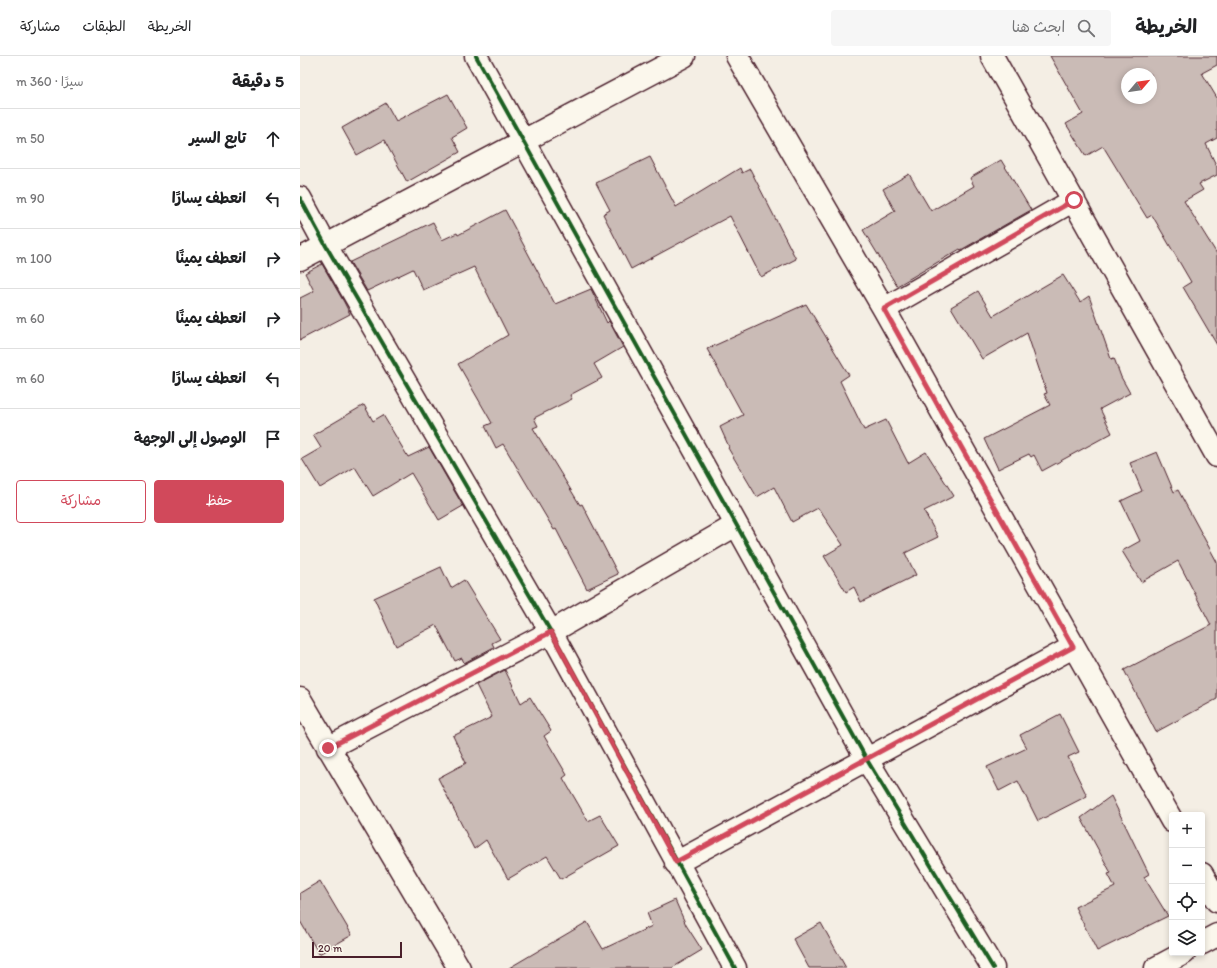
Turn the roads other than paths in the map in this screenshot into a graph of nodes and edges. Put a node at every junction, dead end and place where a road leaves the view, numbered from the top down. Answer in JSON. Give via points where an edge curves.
{"nodes":[{"id":1,"x":476,"y":56,"type":"edge"},
{"id":2,"x":684,"y":56,"type":"edge"},
{"id":3,"x":737,"y":56,"type":"edge"},
{"id":4,"x":992,"y":56,"type":"edge"},
{"id":5,"x":522,"y":141,"type":"junction"},
{"id":6,"x":300,"y":198,"type":"edge"},
{"id":7,"x":1074,"y":200,"type":"junction"},
{"id":8,"x":326,"y":246,"type":"junction"},
{"id":9,"x":300,"y":259,"type":"edge"},
{"id":10,"x":884,"y":309,"type":"junction"},
{"id":11,"x":1217,"y":456,"type":"edge"},
{"id":12,"x":736,"y":525,"type":"junction"},
{"id":13,"x":551,"y":632,"type":"junction"},
{"id":14,"x":1073,"y":647,"type":"junction"},
{"id":15,"x":300,"y":699,"type":"edge"},
{"id":16,"x":328,"y":748,"type":"junction"},
{"id":17,"x":867,"y":760,"type":"junction"},
{"id":18,"x":1169,"y":816,"type":"edge"},
{"id":19,"x":676,"y":862,"type":"junction"},
{"id":20,"x":1205,"y":879,"type":"edge"},
{"id":21,"x":1217,"y":901,"type":"edge"},
{"id":22,"x":1217,"y":935,"type":"edge"},
{"id":23,"x":1205,"y":941,"type":"edge"},
{"id":24,"x":1178,"y":956,"type":"edge"},
{"id":25,"x":459,"y":968,"type":"edge"},
{"id":26,"x":735,"y":968,"type":"edge"},
{"id":27,"x":993,"y":968,"type":"edge"},
{"id":28,"x":1156,"y":968,"type":"edge"}],
"edges":[{"from":1,"to":5,"type":"street"},
{"from":2,"to":5,"type":"street"},
{"from":3,"to":10,"type":"street"},
{"from":4,"to":7,"type":"street"},
{"from":5,"to":8,"type":"street"},
{"from":5,"to":12,"type":"street"},
{"from":6,"to":8,"type":"street"},
{"from":7,"to":10,"type":"street"},
{"from":7,"to":11,"type":"street"},
{"from":8,"to":9,"type":"street"},
{"from":8,"to":13,"type":"street"},
{"from":10,"to":14,"type":"street"},
{"from":12,"to":13,"type":"street"},
{"from":12,"to":17,"type":"street"},
{"from":13,"to":16,"type":"street"},
{"from":13,"to":19,"type":"street"},
{"from":14,"to":17,"type":"street"},
{"from":14,"to":18,"type":"street"},
{"from":15,"to":16,"type":"street"},
{"from":16,"to":25,"type":"street"},
{"from":17,"to":19,"type":"street"},
{"from":17,"to":27,"type":"street"},
{"from":19,"to":26,"type":"street"},
{"from":20,"to":21,"type":"street"},
{"from":22,"to":23,"type":"street"},
{"from":24,"to":28,"type":"street"}]}
